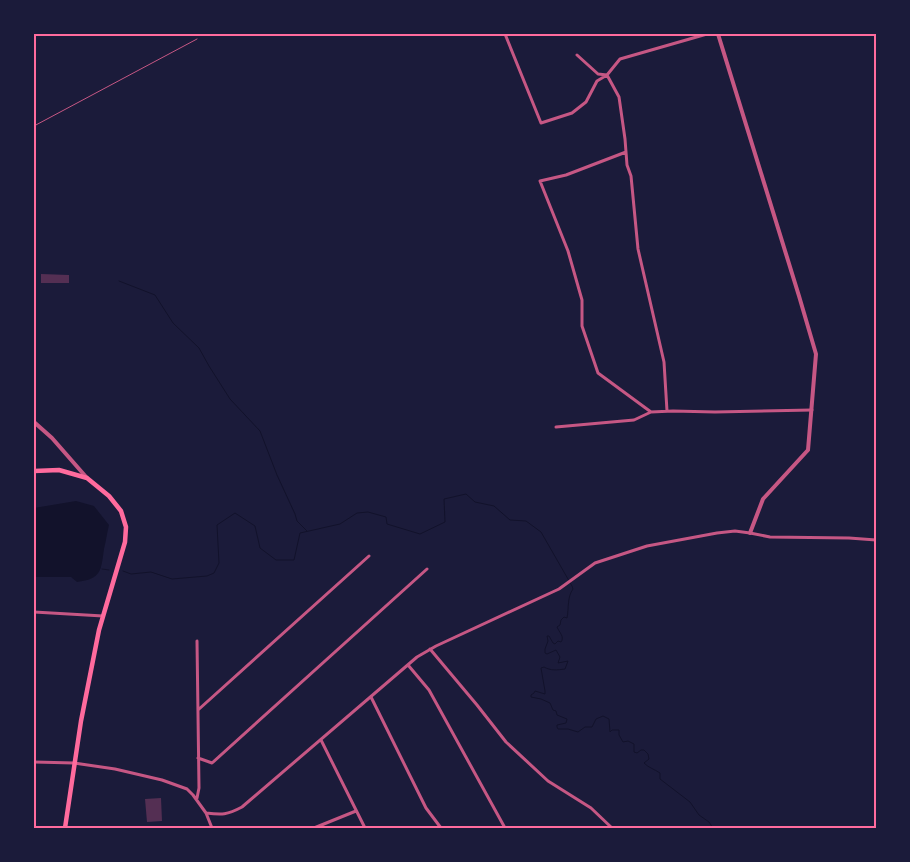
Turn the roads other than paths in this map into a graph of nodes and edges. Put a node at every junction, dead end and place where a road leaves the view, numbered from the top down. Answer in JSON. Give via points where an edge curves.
{"nodes":[{"id":1,"x":505,"y":34,"type":"edge"},
{"id":2,"x":707,"y":34,"type":"edge"},
{"id":3,"x":718,"y":34,"type":"edge"},
{"id":4,"x":198,"y":39,"type":"dead end"},
{"id":5,"x":577,"y":55,"type":"dead end"},
{"id":6,"x":607,"y":75,"type":"junction"},
{"id":7,"x":34,"y":126,"type":"edge"},
{"id":8,"x":626,"y":152,"type":"junction"},
{"id":9,"x":812,"y":410,"type":"junction"},
{"id":10,"x":667,"y":411,"type":"junction"},
{"id":11,"x":651,"y":412,"type":"junction"},
{"id":12,"x":34,"y":422,"type":"edge"},
{"id":13,"x":556,"y":427,"type":"dead end"},
{"id":14,"x":34,"y":470,"type":"edge"},
{"id":15,"x":87,"y":478,"type":"junction"},
{"id":16,"x":750,"y":533,"type":"junction"},
{"id":17,"x":876,"y":540,"type":"edge"},
{"id":18,"x":368,"y":556,"type":"dead end"},
{"id":19,"x":426,"y":569,"type":"dead end"},
{"id":20,"x":34,"y":612,"type":"edge"},
{"id":21,"x":103,"y":616,"type":"junction"},
{"id":22,"x":198,"y":641,"type":"dead end"},
{"id":23,"x":430,"y":649,"type":"junction"},
{"id":24,"x":408,"y":665,"type":"junction"},
{"id":25,"x":371,"y":697,"type":"junction"},
{"id":26,"x":198,"y":710,"type":"junction"},
{"id":27,"x":320,"y":740,"type":"junction"},
{"id":28,"x":198,"y":758,"type":"junction"},
{"id":29,"x":34,"y":762,"type":"edge"},
{"id":30,"x":74,"y":763,"type":"junction"},
{"id":31,"x":196,"y":799,"type":"junction"},
{"id":32,"x":356,"y":811,"type":"junction"},
{"id":33,"x":206,"y":813,"type":"junction"},
{"id":34,"x":65,"y":828,"type":"edge"},
{"id":35,"x":211,"y":828,"type":"edge"},
{"id":36,"x":314,"y":828,"type":"edge"},
{"id":37,"x":365,"y":828,"type":"edge"},
{"id":38,"x":441,"y":828,"type":"edge"},
{"id":39,"x":505,"y":828,"type":"edge"},
{"id":40,"x":612,"y":828,"type":"edge"}],
"edges":[{"from":1,"to":6,"type":"street","via":[[540,123],[572,113],[586,102],[597,81]]},
{"from":2,"to":6,"type":"street","via":[[620,59]]},
{"from":3,"to":9,"type":"street","via":[[816,354]]},
{"from":4,"to":7,"type":"lane"},
{"from":5,"to":6,"type":"street","via":[[598,74]]},
{"from":6,"to":8,"type":"street","via":[[619,97]]},
{"from":8,"to":10,"type":"street","via":[[638,249],[664,362]]},
{"from":8,"to":11,"type":"street","via":[[566,175],[540,181],[568,251],[582,300],[582,326],[598,373]]},
{"from":9,"to":10,"type":"street"},
{"from":9,"to":16,"type":"street","via":[[808,450],[763,499]]},
{"from":10,"to":11,"type":"street"},
{"from":11,"to":13,"type":"street","via":[[634,420]]},
{"from":12,"to":15,"type":"street"},
{"from":14,"to":15,"type":"main road","via":[[59,470]]},
{"from":15,"to":21,"type":"main road","via":[[121,511],[126,527],[125,542]]},
{"from":16,"to":17,"type":"street","via":[[770,537]]},
{"from":16,"to":23,"type":"street","via":[[717,533],[647,546],[595,563],[565,586]]},
{"from":18,"to":26,"type":"street"},
{"from":19,"to":28,"type":"street","via":[[212,763]]},
{"from":20,"to":21,"type":"street"},
{"from":21,"to":30,"type":"main road"},
{"from":22,"to":26,"type":"street"},
{"from":23,"to":24,"type":"street"},
{"from":23,"to":40,"type":"street","via":[[506,742],[548,781],[591,808]]},
{"from":24,"to":25,"type":"street"},
{"from":24,"to":39,"type":"street","via":[[429,690]]},
{"from":25,"to":27,"type":"street"},
{"from":25,"to":38,"type":"street","via":[[426,808]]},
{"from":26,"to":28,"type":"street"},
{"from":27,"to":32,"type":"street"},
{"from":27,"to":33,"type":"street","via":[[242,807],[222,815]]},
{"from":28,"to":31,"type":"street"},
{"from":29,"to":30,"type":"street"},
{"from":30,"to":31,"type":"street","via":[[162,780],[187,789]]},
{"from":30,"to":34,"type":"main road"},
{"from":31,"to":33,"type":"street"},
{"from":32,"to":36,"type":"street"},
{"from":32,"to":37,"type":"street"},
{"from":33,"to":35,"type":"street"}]}
